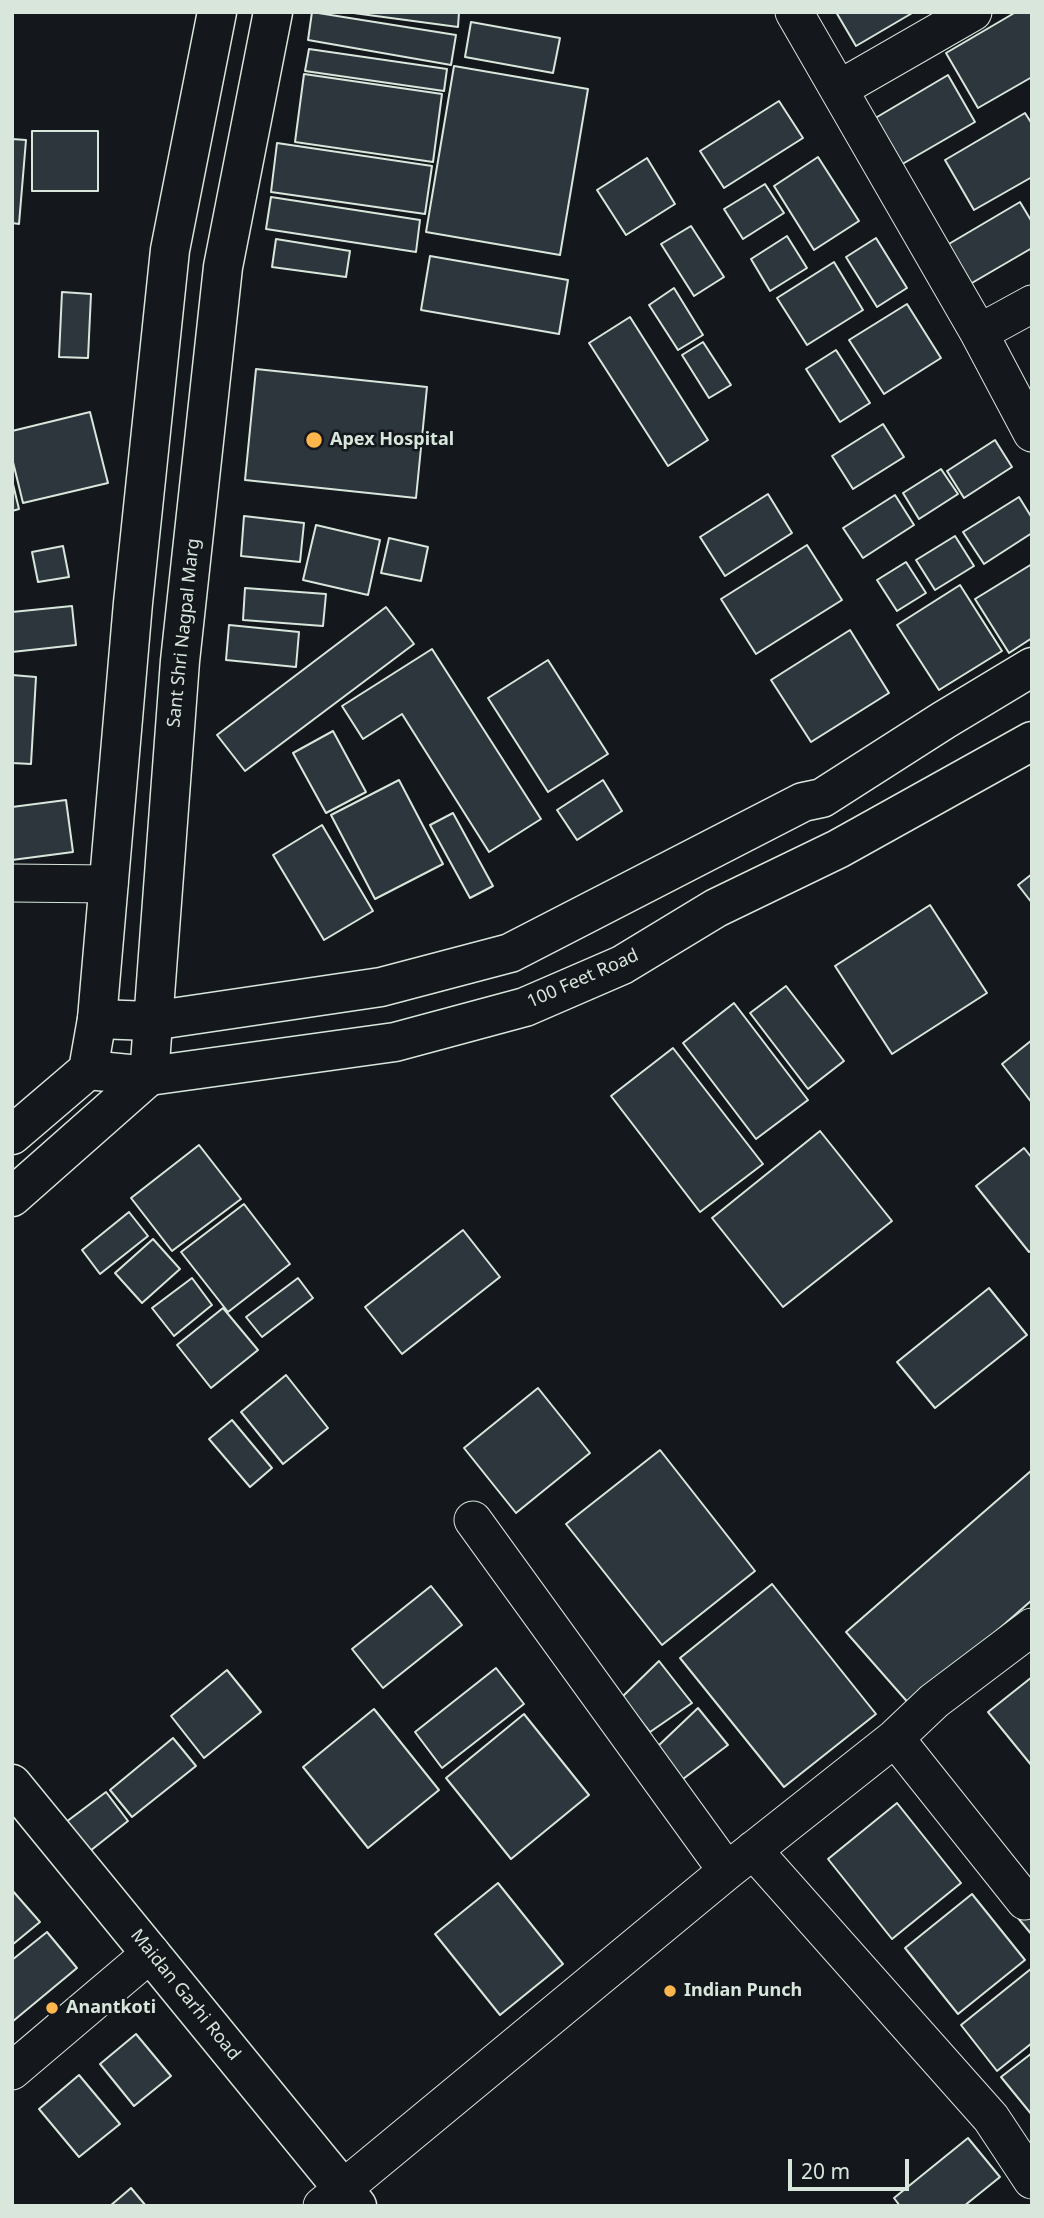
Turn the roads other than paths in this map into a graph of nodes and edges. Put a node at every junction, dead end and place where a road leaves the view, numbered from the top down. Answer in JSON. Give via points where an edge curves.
{"nodes":[{"id":1,"x":217,"y":12,"type":"edge"},
{"id":2,"x":273,"y":12,"type":"edge"},
{"id":3,"x":794,"y":12,"type":"edge"},
{"id":4,"x":973,"y":12,"type":"edge"},
{"id":5,"x":839,"y":89,"type":"junction"},
{"id":6,"x":1032,"y":304,"type":"edge"},
{"id":7,"x":979,"y":333,"type":"junction"},
{"id":8,"x":1032,"y":433,"type":"edge"},
{"id":9,"x":1032,"y":667,"type":"edge"},
{"id":10,"x":1032,"y":741,"type":"edge"},
{"id":11,"x":12,"y":883,"type":"edge"},
{"id":12,"x":108,"y":884,"type":"junction"},
{"id":13,"x":97,"y":1019,"type":"junction"},
{"id":14,"x":151,"y":1021,"type":"junction"},
{"id":15,"x":88,"y":1070,"type":"junction"},
{"id":16,"x":149,"y":1076,"type":"junction"},
{"id":17,"x":12,"y":1135,"type":"edge"},
{"id":18,"x":12,"y":1198,"type":"edge"},
{"id":19,"x":472,"y":1520,"type":"dead end"},
{"id":20,"x":1032,"y":1626,"type":"edge"},
{"id":21,"x":895,"y":1738,"type":"junction"},
{"id":22,"x":12,"y":1784,"type":"edge"},
{"id":23,"x":740,"y":1861,"type":"junction"},
{"id":24,"x":1026,"y":1900,"type":"dead end"},
{"id":25,"x":151,"y":1953,"type":"junction"},
{"id":26,"x":12,"y":2071,"type":"edge"},
{"id":27,"x":1032,"y":2180,"type":"edge"},
{"id":28,"x":341,"y":2200,"type":"edge"}],
"edges":[{"from":1,"to":12,"type":"street","via":[[170,250]]},
{"from":2,"to":14,"type":"street","name":"Sant Shri Nagpal Marg","via":[[223,267],[180,661]]},
{"from":3,"to":5,"type":"street"},
{"from":4,"to":5,"type":"street"},
{"from":5,"to":7,"type":"street"},
{"from":6,"to":7,"type":"street"},
{"from":7,"to":8,"type":"street"},
{"from":9,"to":14,"type":"street","via":[[822,799],[803,802],[510,953],[381,987]]},
{"from":10,"to":16,"type":"street","name":"100 Feet Road","via":[[838,849],[716,908],[622,965],[525,1007],[395,1042]]},
{"from":11,"to":12,"type":"street"},
{"from":12,"to":13,"type":"street"},
{"from":13,"to":14,"type":"street"},
{"from":13,"to":15,"type":"street"},
{"from":14,"to":16,"type":"street","name":"Sant Shri Nagpal Marg"},
{"from":15,"to":16,"type":"street","name":"100 Feet Road"},
{"from":15,"to":17,"type":"street"},
{"from":16,"to":18,"type":"street"},
{"from":19,"to":23,"type":"street"},
{"from":20,"to":21,"type":"street","via":[[934,1701]]},
{"from":21,"to":23,"type":"street"},
{"from":21,"to":24,"type":"street"},
{"from":22,"to":25,"type":"street","name":"Maidan Garhi Road"},
{"from":23,"to":27,"type":"street","via":[[991,2119]]},
{"from":23,"to":28,"type":"street"},
{"from":25,"to":26,"type":"street"},
{"from":25,"to":28,"type":"street","name":"Maidan Garhi Road"}]}
